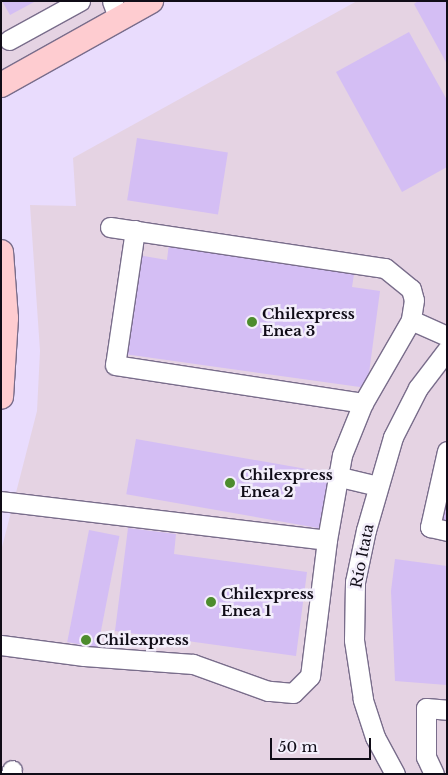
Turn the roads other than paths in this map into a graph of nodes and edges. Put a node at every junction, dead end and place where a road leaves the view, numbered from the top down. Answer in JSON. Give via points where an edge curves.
{"nodes":[{"id":1,"x":80,"y":1,"type":"edge"},
{"id":2,"x":152,"y":1,"type":"edge"},
{"id":3,"x":116,"y":10,"type":"edge"},
{"id":4,"x":9,"y":40,"type":"dead end"},
{"id":5,"x":2,"y":83,"type":"edge"},
{"id":6,"x":110,"y":226,"type":"dead end"},
{"id":7,"x":135,"y":230,"type":"junction"},
{"id":8,"x":1,"y":252,"type":"edge"},
{"id":9,"x":411,"y":320,"type":"junction"},
{"id":10,"x":447,"y":336,"type":"edge"},
{"id":11,"x":447,"y":350,"type":"edge"},
{"id":12,"x":1,"y":397,"type":"edge"},
{"id":13,"x":363,"y":404,"type":"junction"},
{"id":14,"x":447,"y":452,"type":"edge"},
{"id":15,"x":336,"y":476,"type":"junction"},
{"id":16,"x":378,"y":486,"type":"junction"},
{"id":17,"x":1,"y":501,"type":"edge"},
{"id":18,"x":447,"y":531,"type":"edge"},
{"id":19,"x":327,"y":540,"type":"junction"},
{"id":20,"x":1,"y":645,"type":"edge"},
{"id":21,"x":447,"y":710,"type":"edge"},
{"id":22,"x":395,"y":774,"type":"edge"},
{"id":23,"x":434,"y":774,"type":"edge"}],
"edges":[{"from":1,"to":4,"type":"street"},
{"from":2,"to":3,"type":"main road"},
{"from":3,"to":5,"type":"main road"},
{"from":6,"to":7,"type":"street"},
{"from":7,"to":9,"type":"street","via":[[384,268],[411,289],[414,300]]},
{"from":7,"to":13,"type":"street","via":[[115,365]]},
{"from":8,"to":12,"type":"main road","via":[[6,318]]},
{"from":9,"to":10,"type":"street"},
{"from":9,"to":13,"type":"street"},
{"from":11,"to":16,"type":"street","name":"Río Itata","via":[[405,411]]},
{"from":13,"to":15,"type":"street"},
{"from":14,"to":18,"type":"street","via":[[430,527]]},
{"from":15,"to":16,"type":"street"},
{"from":15,"to":19,"type":"street"},
{"from":16,"to":22,"type":"street","name":"Río Itata","via":[[356,582],[354,640],[367,712]]},
{"from":17,"to":19,"type":"street"},
{"from":19,"to":20,"type":"street","via":[[310,676],[294,693],[268,690],[193,664],[84,656]]},
{"from":21,"to":23,"type":"street","via":[[426,708],[426,757]]}]}
